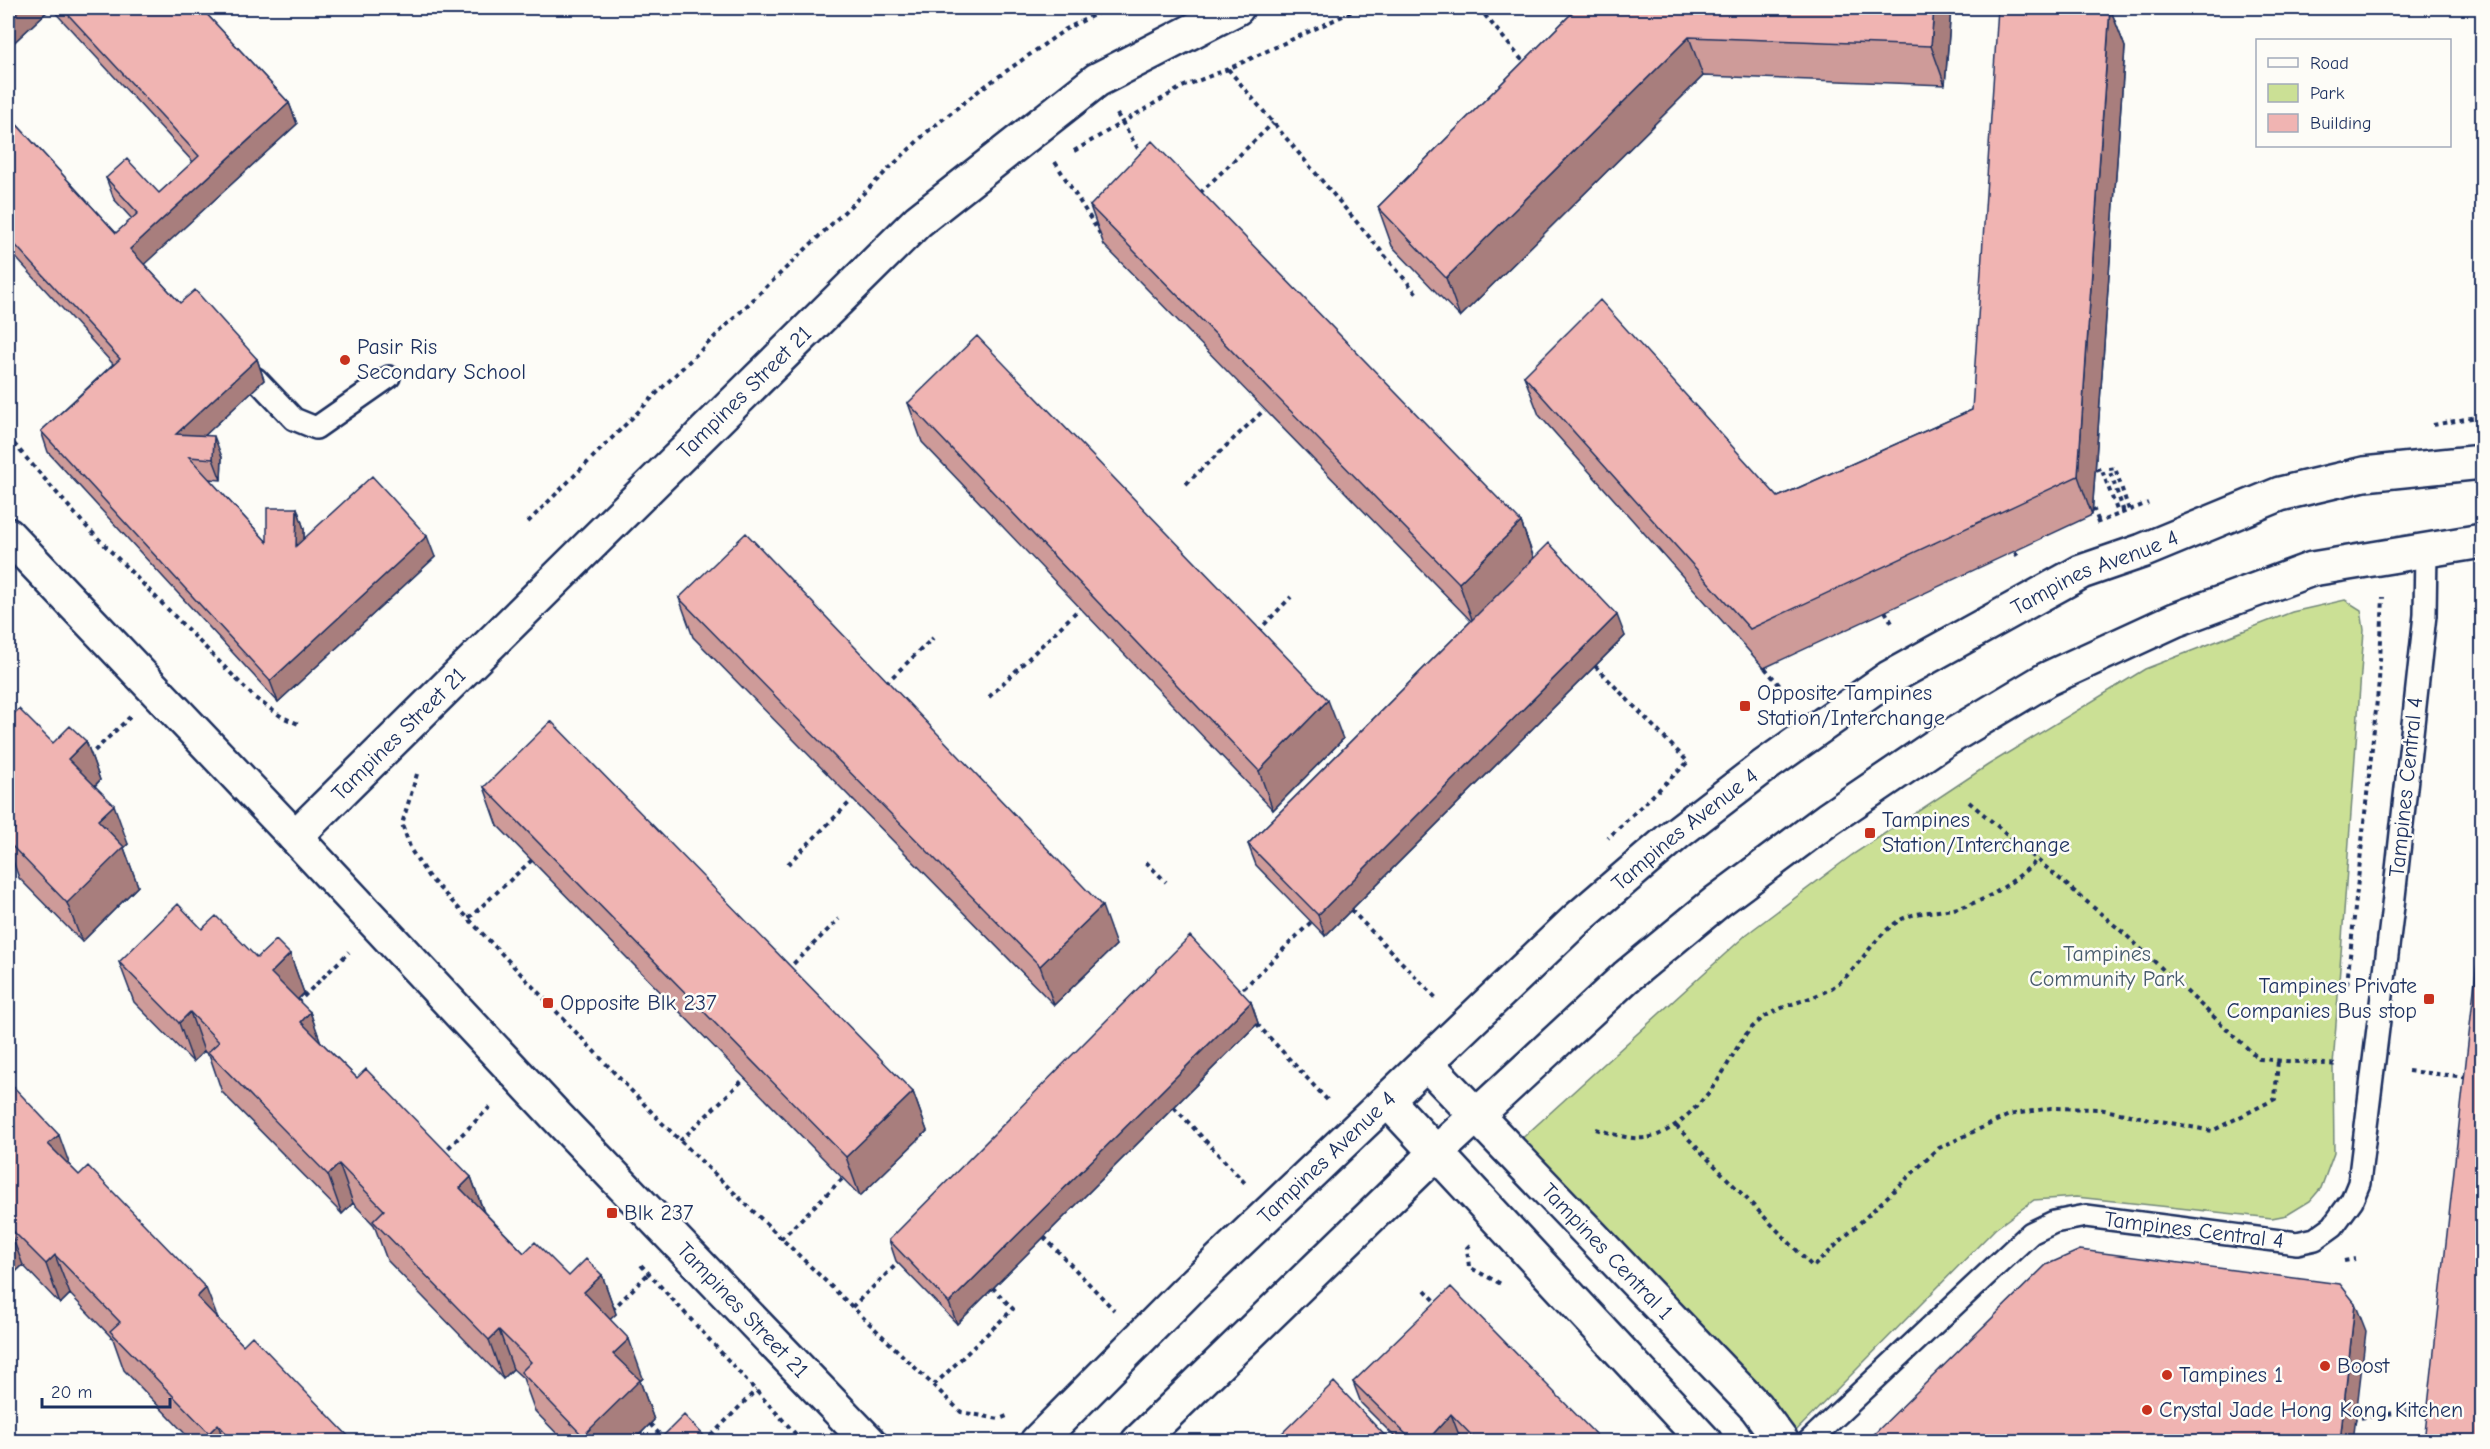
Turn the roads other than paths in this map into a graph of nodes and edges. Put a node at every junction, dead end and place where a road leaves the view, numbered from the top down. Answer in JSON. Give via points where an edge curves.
{"nodes":[{"id":1,"x":1237,"y":8,"type":"edge"},
{"id":2,"x":389,"y":376,"type":"dead end"},
{"id":3,"x":256,"y":379,"type":"edge"},
{"id":4,"x":2482,"y":462,"type":"edge"},
{"id":5,"x":8,"y":535,"type":"edge"},
{"id":6,"x":2482,"y":541,"type":"edge"},
{"id":7,"x":2426,"y":549,"type":"junction"},
{"id":8,"x":295,"y":837,"type":"junction"},
{"id":9,"x":1427,"y":1064,"type":"junction"},
{"id":10,"x":1388,"y":1101,"type":"junction"},
{"id":11,"x":1478,"y":1116,"type":"junction"},
{"id":12,"x":1436,"y":1153,"type":"junction"},
{"id":13,"x":869,"y":1442,"type":"edge"},
{"id":14,"x":1037,"y":1442,"type":"edge"},
{"id":15,"x":1138,"y":1442,"type":"edge"},
{"id":16,"x":1705,"y":1442,"type":"edge"},
{"id":17,"x":1782,"y":1442,"type":"edge"},
{"id":18,"x":1808,"y":1442,"type":"edge"}],
"edges":[{"from":1,"to":8,"type":"street","name":"Tampines Street 21","via":[[1097,80],[918,220]]},
{"from":2,"to":3,"type":"lane","via":[[316,428],[294,419]]},
{"from":4,"to":9,"type":"street","name":"Tampines Avenue 4","via":[[2364,474],[2280,494],[2081,572],[1888,678],[1676,834],[1576,920]]},
{"from":5,"to":8,"type":"street","name":"Tampines Street 21"},
{"from":6,"to":7,"type":"street"},
{"from":7,"to":11,"type":"street","via":[[2312,569],[2175,620],[2048,679],[1940,743],[1828,819],[1718,901],[1626,977]]},
{"from":7,"to":18,"type":"lane","name":"Tampines Central 4","via":[[2425,615],[2381,1005],[2359,1183],[2344,1214],[2324,1234],[2297,1243],[2086,1216],[2054,1222],[2031,1233]]},
{"from":8,"to":13,"type":"street","name":"Tampines Street 21"},
{"from":9,"to":10,"type":"street","name":"Tampines Avenue 4"},
{"from":9,"to":11,"type":"street","name":"Tampines Central 1"},
{"from":10,"to":12,"type":"street"},
{"from":10,"to":14,"type":"street","name":"Tampines Avenue 4","via":[[1187,1292]]},
{"from":11,"to":12,"type":"street"},
{"from":11,"to":17,"type":"street","name":"Tampines Central 1","via":[[1756,1407]]},
{"from":12,"to":15,"type":"street"},
{"from":12,"to":16,"type":"street"}]}
